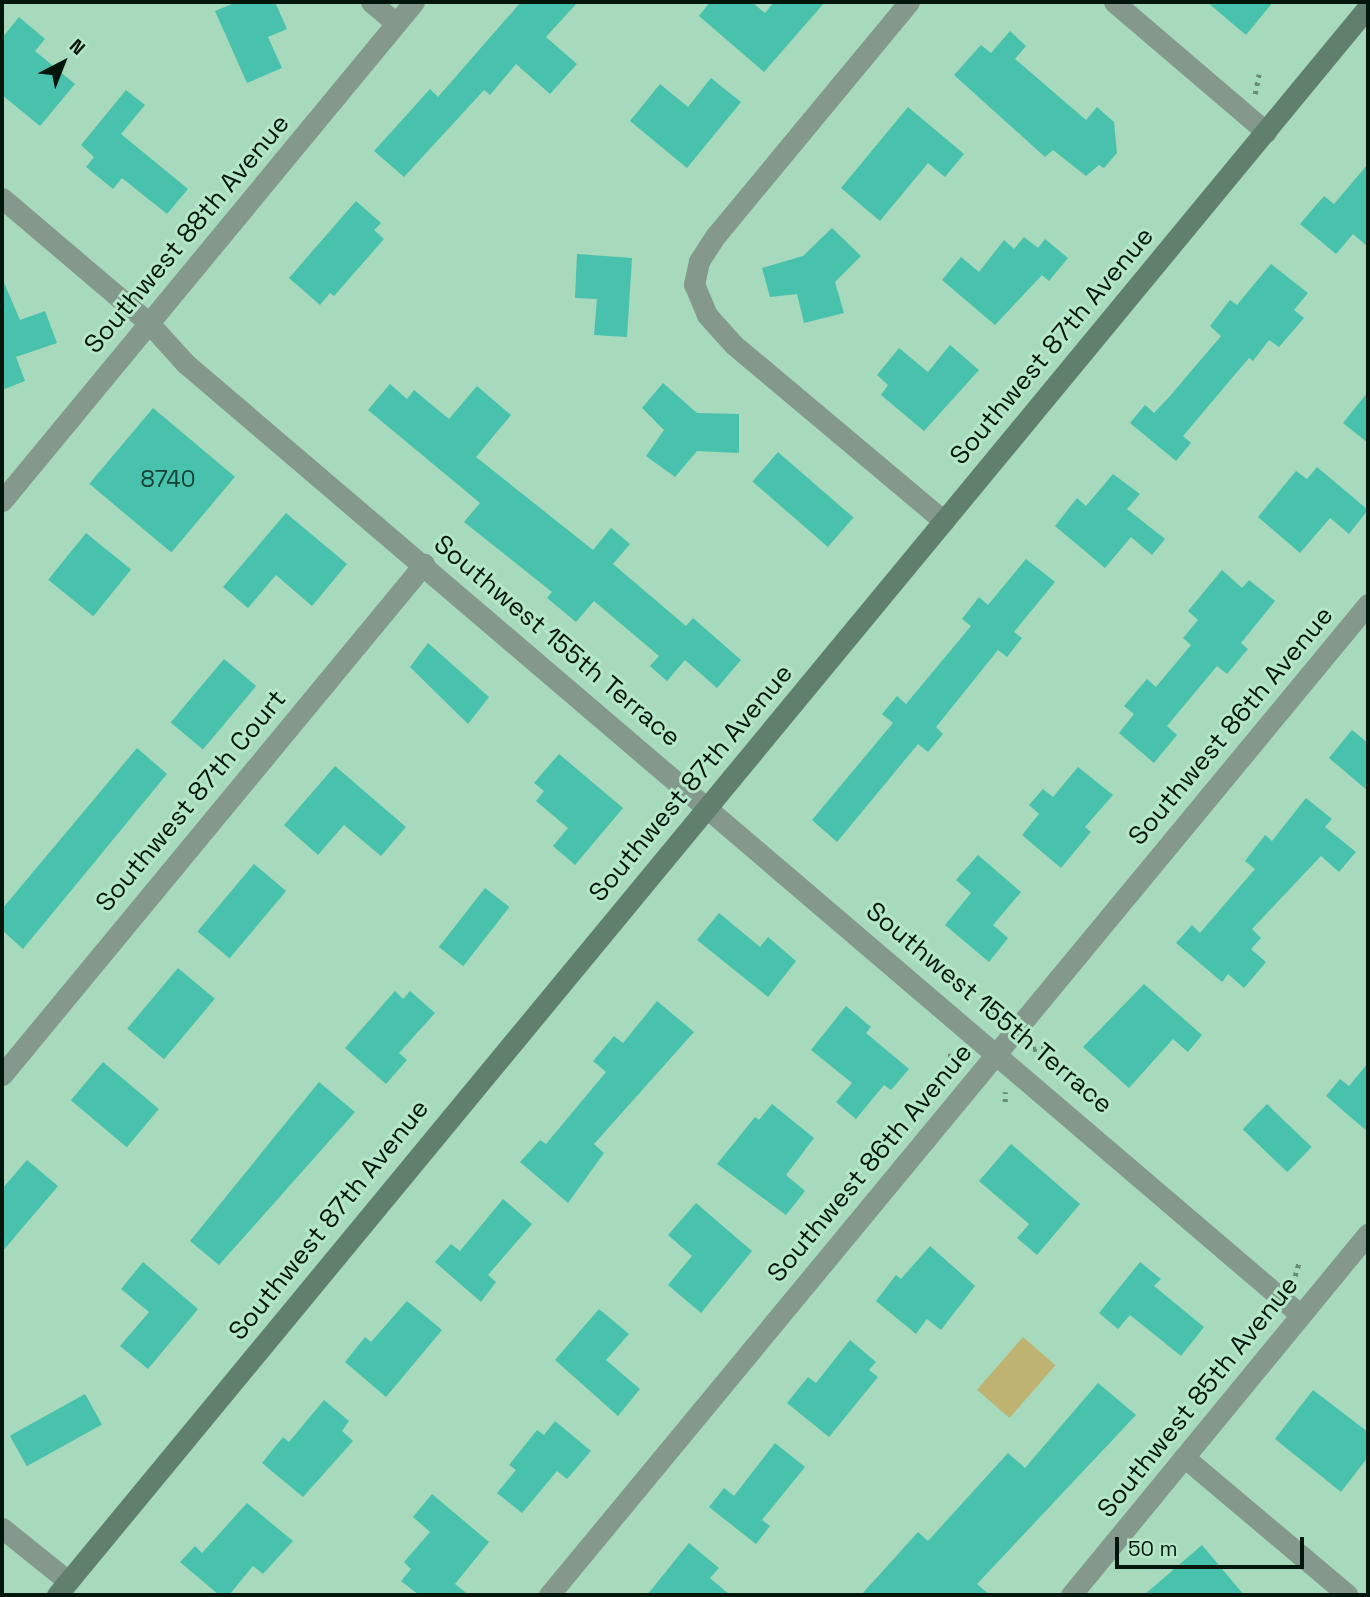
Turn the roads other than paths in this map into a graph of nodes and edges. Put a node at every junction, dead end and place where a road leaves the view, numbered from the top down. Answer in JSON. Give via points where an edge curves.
{"nodes":[{"id":1,"x":371,"y":2,"type":"edge"},
{"id":2,"x":414,"y":2,"type":"edge"},
{"id":3,"x":909,"y":2,"type":"edge"},
{"id":4,"x":1114,"y":2,"type":"edge"},
{"id":5,"x":1368,"y":7,"type":"edge"},
{"id":6,"x":396,"y":23,"type":"junction"},
{"id":7,"x":1266,"y":132,"type":"junction"},
{"id":8,"x":2,"y":198,"type":"edge"},
{"id":9,"x":149,"y":323,"type":"junction"},
{"id":10,"x":2,"y":501,"type":"edge"},
{"id":11,"x":944,"y":521,"type":"junction"},
{"id":12,"x":424,"y":564,"type":"junction"},
{"id":13,"x":1368,"y":604,"type":"edge"},
{"id":14,"x":709,"y":807,"type":"junction"},
{"id":15,"x":998,"y":1052,"type":"junction"},
{"id":16,"x":2,"y":1074,"type":"edge"},
{"id":17,"x":1368,"y":1233,"type":"edge"},
{"id":18,"x":1301,"y":1315,"type":"junction"},
{"id":19,"x":1184,"y":1457,"type":"junction"},
{"id":20,"x":2,"y":1528,"type":"edge"},
{"id":21,"x":62,"y":1588,"type":"edge"},
{"id":22,"x":549,"y":1595,"type":"edge"},
{"id":23,"x":1071,"y":1595,"type":"edge"},
{"id":24,"x":1348,"y":1595,"type":"edge"}],
"edges":[{"from":1,"to":6,"type":"street"},
{"from":2,"to":6,"type":"street","name":"Southwest 88th Avenue"},
{"from":3,"to":11,"type":"street","via":[[716,235],[699,261],[694,284],[707,315],[734,345]]},
{"from":4,"to":7,"type":"street"},
{"from":5,"to":7,"type":"street","name":"Southwest 87th Avenue"},
{"from":6,"to":9,"type":"street","name":"Southwest 88th Avenue"},
{"from":7,"to":11,"type":"street","name":"Southwest 87th Avenue"},
{"from":8,"to":9,"type":"street","name":"Southwest 155th Terrace"},
{"from":9,"to":10,"type":"street","name":"Southwest 88th Avenue"},
{"from":9,"to":12,"type":"street","name":"Southwest 155th Terrace","via":[[185,363]]},
{"from":11,"to":14,"type":"street","name":"Southwest 87th Avenue"},
{"from":12,"to":14,"type":"street","name":"Southwest 155th Terrace"},
{"from":12,"to":16,"type":"street","name":"Southwest 87th Court"},
{"from":13,"to":15,"type":"street","name":"Southwest 86th Avenue"},
{"from":14,"to":15,"type":"street","name":"Southwest 155th Terrace"},
{"from":14,"to":21,"type":"street","name":"Southwest 87th Avenue"},
{"from":15,"to":18,"type":"street","name":"Southwest 155th Terrace"},
{"from":15,"to":22,"type":"street","name":"Southwest 86th Avenue"},
{"from":17,"to":18,"type":"street","name":"Southwest 85th Avenue"},
{"from":18,"to":19,"type":"street","name":"Southwest 85th Avenue"},
{"from":19,"to":23,"type":"street","name":"Southwest 85th Avenue"},
{"from":19,"to":24,"type":"street"},
{"from":20,"to":21,"type":"street"}]}
